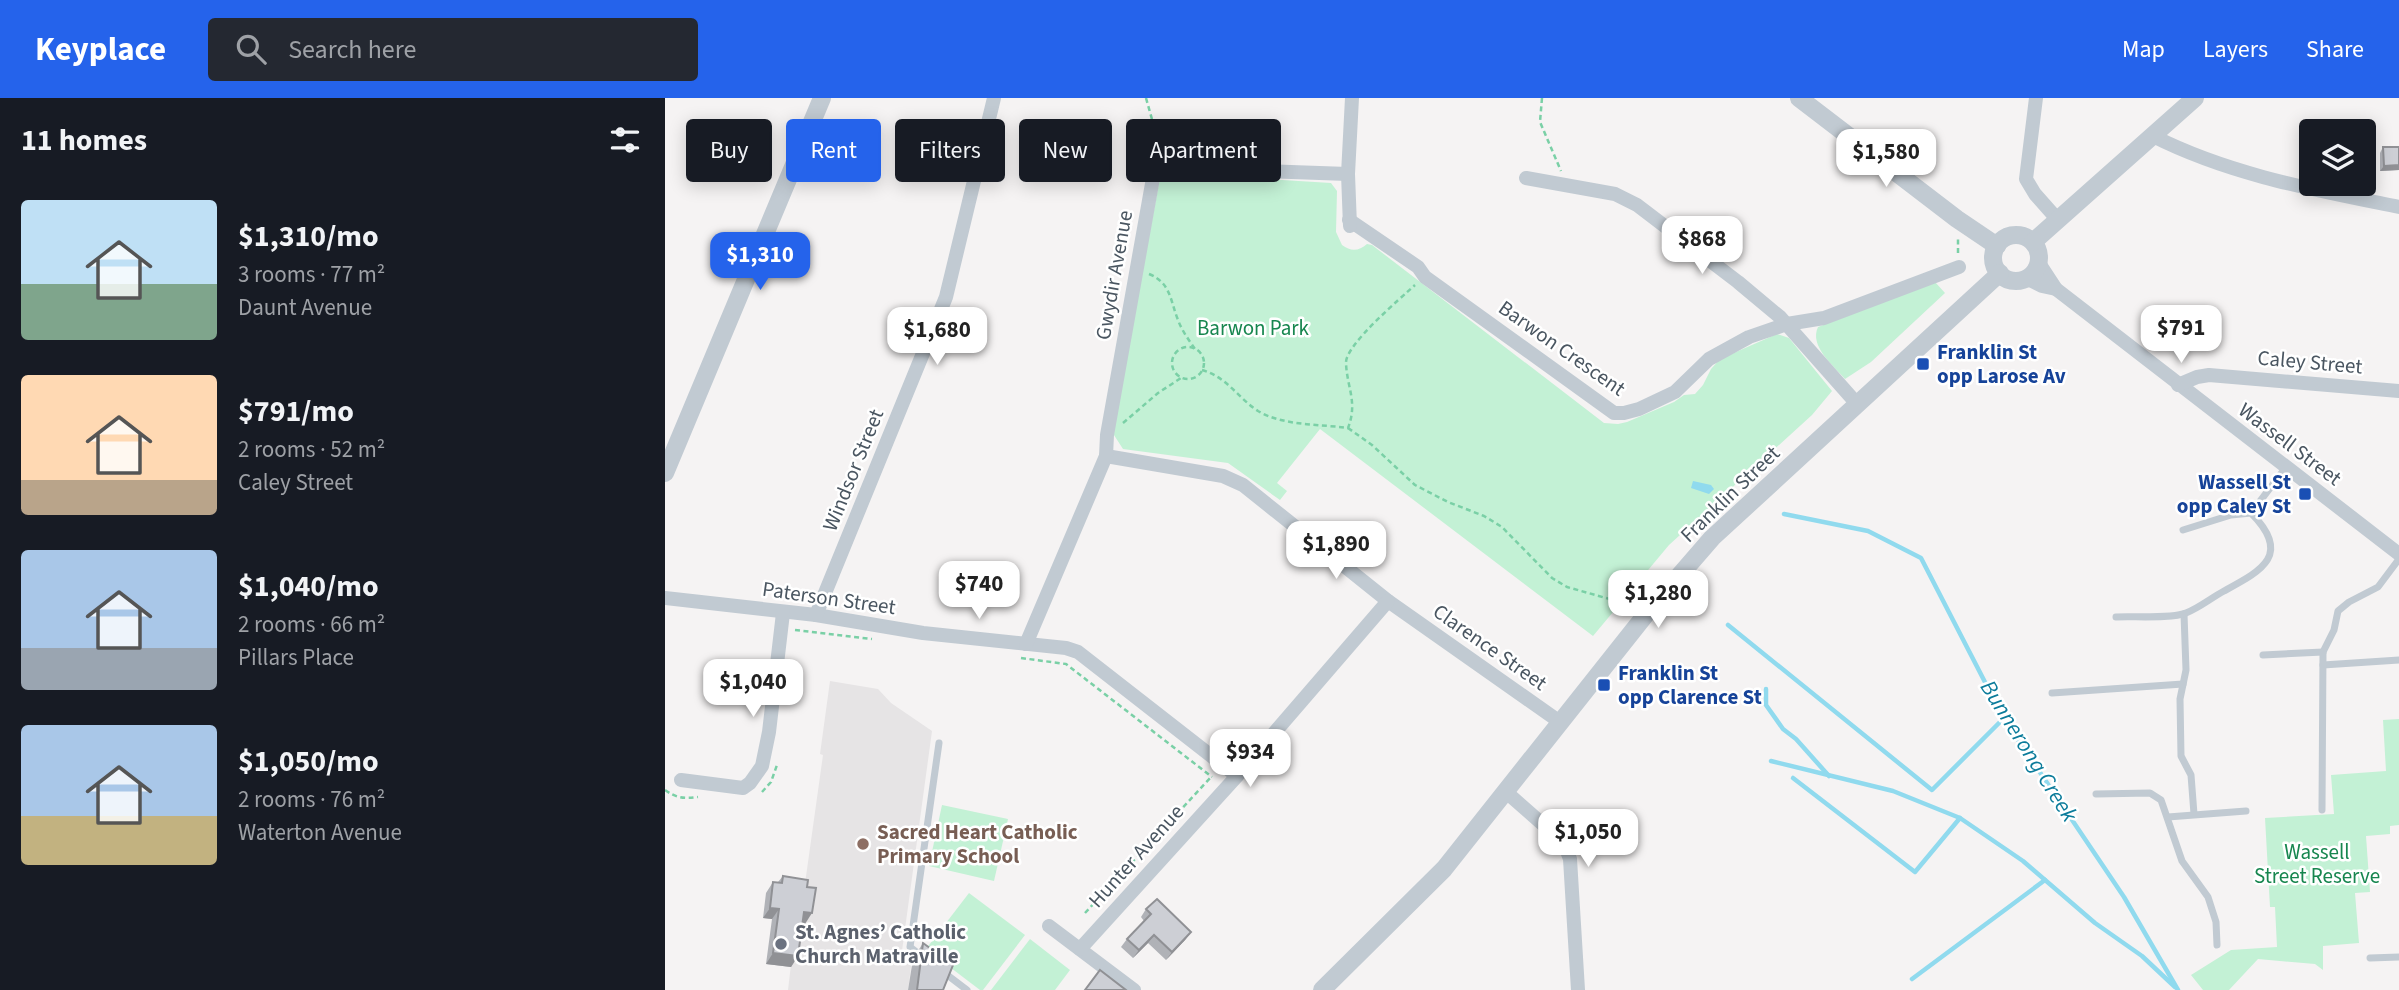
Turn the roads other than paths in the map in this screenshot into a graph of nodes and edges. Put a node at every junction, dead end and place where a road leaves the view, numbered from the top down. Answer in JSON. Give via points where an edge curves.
{"nodes":[{"id":1,"x":822,"y":98,"type":"edge"},
{"id":2,"x":994,"y":98,"type":"edge"},
{"id":3,"x":1352,"y":98,"type":"edge"},
{"id":4,"x":1799,"y":98,"type":"edge"},
{"id":5,"x":2036,"y":98,"type":"edge"},
{"id":6,"x":2195,"y":98,"type":"edge"},
{"id":7,"x":2153,"y":136,"type":"junction"},
{"id":8,"x":1348,"y":174,"type":"junction"},
{"id":9,"x":1526,"y":178,"type":"dead end"},
{"id":10,"x":2399,"y":207,"type":"edge"},
{"id":11,"x":2058,"y":220,"type":"junction"},
{"id":12,"x":2033,"y":242,"type":"junction"},
{"id":13,"x":1997,"y":246,"type":"junction"},
{"id":14,"x":2039,"y":264,"type":"junction"},
{"id":15,"x":1959,"y":267,"type":"road end"},
{"id":16,"x":2000,"y":274,"type":"junction"},
{"id":17,"x":2026,"y":278,"type":"junction"},
{"id":18,"x":2056,"y":289,"type":"junction"},
{"id":19,"x":1787,"y":324,"type":"junction"},
{"id":20,"x":2178,"y":385,"type":"junction"},
{"id":21,"x":2399,"y":391,"type":"edge"},
{"id":22,"x":1858,"y":405,"type":"junction"},
{"id":23,"x":1106,"y":456,"type":"junction"},
{"id":24,"x":667,"y":462,"type":"edge"},
{"id":25,"x":2286,"y":467,"type":"junction"},
{"id":26,"x":2251,"y":513,"type":"junction"},
{"id":27,"x":2183,"y":530,"type":"dead end"},
{"id":28,"x":2399,"y":554,"type":"edge"},
{"id":29,"x":2399,"y":559,"type":"edge"},
{"id":30,"x":665,"y":597,"type":"edge"},
{"id":31,"x":1388,"y":601,"type":"junction"},
{"id":32,"x":783,"y":612,"type":"junction"},
{"id":33,"x":2184,"y":614,"type":"junction"},
{"id":34,"x":816,"y":615,"type":"junction"},
{"id":35,"x":2116,"y":617,"type":"dead end"},
{"id":36,"x":1026,"y":644,"type":"junction"},
{"id":37,"x":2323,"y":652,"type":"junction"},
{"id":38,"x":2263,"y":655,"type":"dead end"},
{"id":39,"x":2399,"y":660,"type":"edge"},
{"id":40,"x":2323,"y":665,"type":"junction"},
{"id":41,"x":2183,"y":684,"type":"junction"},
{"id":42,"x":2052,"y":693,"type":"dead end"},
{"id":43,"x":1560,"y":722,"type":"junction"},
{"id":44,"x":939,"y":743,"type":"dead end"},
{"id":45,"x":1237,"y":776,"type":"junction"},
{"id":46,"x":681,"y":780,"type":"dead end"},
{"id":47,"x":1505,"y":791,"type":"junction"},
{"id":48,"x":2096,"y":794,"type":"dead end"},
{"id":49,"x":2322,"y":810,"type":"dead end"},
{"id":50,"x":2246,"y":811,"type":"dead end"},
{"id":51,"x":2194,"y":814,"type":"junction"},
{"id":52,"x":2168,"y":817,"type":"junction"},
{"id":53,"x":1049,"y":926,"type":"dead end"},
{"id":54,"x":2217,"y":945,"type":"dead end"},
{"id":55,"x":1080,"y":949,"type":"junction"},
{"id":56,"x":2399,"y":957,"type":"edge"},
{"id":57,"x":2370,"y":958,"type":"dead end"},
{"id":58,"x":929,"y":961,"type":"edge"},
{"id":59,"x":938,"y":968,"type":"edge"},
{"id":60,"x":967,"y":990,"type":"edge"},
{"id":61,"x":1134,"y":990,"type":"edge"},
{"id":62,"x":1322,"y":990,"type":"edge"},
{"id":63,"x":1578,"y":990,"type":"edge"}],
"edges":[{"from":1,"to":24,"type":"street"},
{"from":2,"to":34,"type":"street","name":"Windsor Street","via":[[946,298]]},
{"from":3,"to":8,"type":"street","name":"Barwon Crescent"},
{"from":4,"to":13,"type":"street"},
{"from":5,"to":11,"type":"street","via":[[2026,179]]},
{"from":6,"to":7,"type":"street"},
{"from":7,"to":10,"type":"street","via":[[2234,170]]},
{"from":7,"to":11,"type":"street"},
{"from":8,"to":19,"type":"street","name":"Barwon Crescent","via":[[1350,226],[1418,267],[1425,277],[1614,413],[1639,409],[1675,392],[1709,359],[1749,337]]},
{"from":8,"to":23,"type":"street","name":"Gwydir Avenue","via":[[1155,167]]},
{"from":9,"to":19,"type":"street","via":[[1615,194],[1637,205]]},
{"from":11,"to":12,"type":"street"},
{"from":12,"to":13,"type":"street","via":[[2014,235]]},
{"from":12,"to":14,"type":"street"},
{"from":13,"to":16,"type":"street","via":[[1994,263]]},
{"from":14,"to":17,"type":"street"},
{"from":14,"to":18,"type":"street","name":"Wassell Street"},
{"from":15,"to":19,"type":"street","name":"Barwon Crescent","via":[[1823,318]]},
{"from":16,"to":17,"type":"street","via":[[2012,280]]},
{"from":16,"to":22,"type":"street","name":"Franklin Street"},
{"from":17,"to":18,"type":"street","name":"Wassell Street"},
{"from":18,"to":20,"type":"street","name":"Wassell Street"},
{"from":19,"to":22,"type":"street"},
{"from":20,"to":21,"type":"street","name":"Caley Street","via":[[2209,375]]},
{"from":20,"to":25,"type":"street","name":"Wassell Street"},
{"from":22,"to":43,"type":"street","name":"Franklin Street","via":[[1712,538]]},
{"from":23,"to":31,"type":"street","name":"Clarence Street","via":[[1223,476],[1243,485]]},
{"from":23,"to":36,"type":"street","name":"Gwydir Avenue"},
{"from":25,"to":26,"type":"lane"},
{"from":25,"to":28,"type":"street","name":"Wassell Street"},
{"from":26,"to":27,"type":"lane"},
{"from":26,"to":33,"type":"lane","via":[[2269,537],[2270,554],[2262,569]]},
{"from":29,"to":37,"type":"lane","via":[[2378,587],[2338,611]]},
{"from":30,"to":32,"type":"street","name":"Paterson Street"},
{"from":31,"to":43,"type":"street","name":"Clarence Street"},
{"from":31,"to":45,"type":"street","name":"Hunter Avenue"},
{"from":32,"to":34,"type":"street","name":"Paterson Street"},
{"from":32,"to":46,"type":"street","via":[[762,766],[743,788]]},
{"from":33,"to":35,"type":"lane"},
{"from":33,"to":41,"type":"lane"},
{"from":34,"to":36,"type":"street","name":"Paterson Street"},
{"from":36,"to":45,"type":"street","name":"Paterson Street","via":[[1078,652]]},
{"from":37,"to":38,"type":"lane"},
{"from":37,"to":40,"type":"lane"},
{"from":39,"to":40,"type":"lane"},
{"from":40,"to":49,"type":"lane"},
{"from":41,"to":42,"type":"lane"},
{"from":41,"to":51,"type":"lane","via":[[2181,756],[2191,775]]},
{"from":43,"to":47,"type":"street","name":"Franklin Street"},
{"from":44,"to":58,"type":"lane","via":[[910,947]]},
{"from":45,"to":55,"type":"street","name":"Hunter Avenue"},
{"from":47,"to":62,"type":"street","name":"Franklin Street","via":[[1444,869]]},
{"from":47,"to":63,"type":"street","via":[[1565,843],[1570,859]]},
{"from":48,"to":52,"type":"lane","via":[[2150,793],[2161,800]]},
{"from":50,"to":51,"type":"lane"},
{"from":51,"to":52,"type":"lane"},
{"from":52,"to":54,"type":"lane","via":[[2182,861],[2207,897],[2216,922]]},
{"from":53,"to":55,"type":"street"},
{"from":55,"to":61,"type":"street"},
{"from":56,"to":57,"type":"lane"},
{"from":59,"to":60,"type":"lane"}]}
